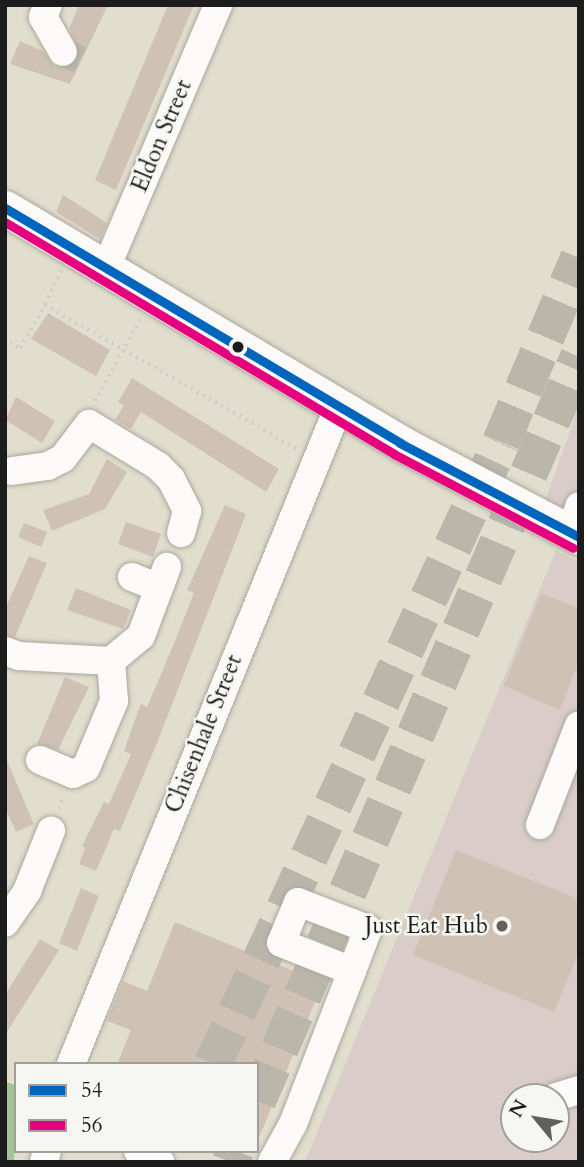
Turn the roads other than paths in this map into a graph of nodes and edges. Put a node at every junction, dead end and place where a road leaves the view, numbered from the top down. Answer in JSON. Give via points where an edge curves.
{"nodes":[{"id":1,"x":218,"y":5,"type":"edge"},
{"id":2,"x":46,"y":11,"type":"edge"},
{"id":3,"x":64,"y":52,"type":"tunnel mouth"},
{"id":4,"x":5,"y":208,"type":"edge"},
{"id":5,"x":106,"y":268,"type":"junction"},
{"id":6,"x":339,"y":406,"type":"junction"},
{"id":7,"x":8,"y":474,"type":"edge"},
{"id":8,"x":576,"y":525,"type":"edge"},
{"id":9,"x":181,"y":533,"type":"dead end"},
{"id":10,"x":132,"y":577,"type":"dead end"},
{"id":11,"x":5,"y":651,"type":"edge"},
{"id":12,"x":111,"y":660,"type":"junction"},
{"id":13,"x":579,"y":725,"type":"edge"},
{"id":14,"x":40,"y":760,"type":"dead end"},
{"id":15,"x":568,"y":788,"type":"edge"},
{"id":16,"x":540,"y":825,"type":"dead end"},
{"id":17,"x":51,"y":831,"type":"dead end"},
{"id":18,"x":5,"y":923,"type":"edge"},
{"id":19,"x":352,"y":971,"type":"dead end"},
{"id":20,"x":72,"y":1062,"type":"edge"},
{"id":21,"x":142,"y":1153,"type":"edge"},
{"id":22,"x":161,"y":1162,"type":"edge"},
{"id":23,"x":272,"y":1162,"type":"edge"}],
"edges":[{"from":1,"to":5,"type":"street","name":"Eldon Street"},
{"from":2,"to":3,"type":"street"},
{"from":4,"to":5,"type":"main road"},
{"from":5,"to":6,"type":"main road"},
{"from":6,"to":8,"type":"main road","via":[[458,476]]},
{"from":6,"to":20,"type":"street","name":"Chisenhale Street"},
{"from":7,"to":9,"type":"street","via":[[63,458],[89,424],[171,479],[187,511]]},
{"from":10,"to":12,"type":"street","via":[[163,578],[141,636]]},
{"from":11,"to":12,"type":"street","via":[[19,656]]},
{"from":12,"to":14,"type":"street","via":[[114,701],[86,768],[68,786]]},
{"from":13,"to":15,"type":"street"},
{"from":15,"to":16,"type":"street"},
{"from":17,"to":18,"type":"street","via":[[52,864]]},
{"from":19,"to":23,"type":"street","via":[[293,1124]]},
{"from":21,"to":22,"type":"street"}]}
